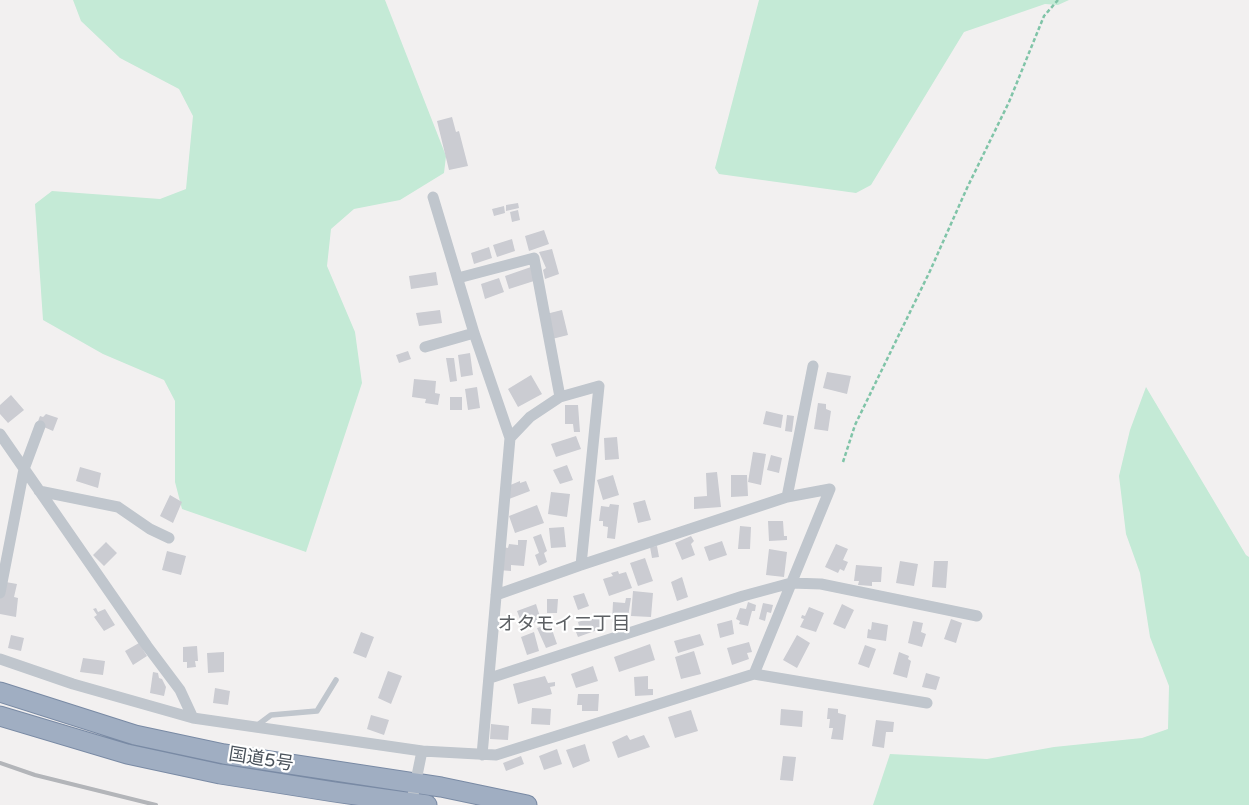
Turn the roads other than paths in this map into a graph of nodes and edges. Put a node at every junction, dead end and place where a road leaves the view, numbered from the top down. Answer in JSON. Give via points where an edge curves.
{"nodes":[{"id":1,"x":433,"y":197,"type":"dead end"},
{"id":2,"x":458,"y":278,"type":"junction"},
{"id":3,"x":474,"y":333,"type":"junction"},
{"id":4,"x":424,"y":347,"type":"dead end"},
{"id":5,"x":814,"y":366,"type":"dead end"},
{"id":6,"x":560,"y":397,"type":"junction"},
{"id":7,"x":40,"y":426,"type":"dead end"},
{"id":8,"x":0,"y":434,"type":"edge"},
{"id":9,"x":510,"y":438,"type":"junction"},
{"id":10,"x":24,"y":469,"type":"junction"},
{"id":11,"x":39,"y":490,"type":"junction"},
{"id":12,"x":787,"y":497,"type":"junction"},
{"id":13,"x":169,"y":538,"type":"dead end"},
{"id":14,"x":581,"y":565,"type":"junction"},
{"id":15,"x":792,"y":583,"type":"junction"},
{"id":16,"x":0,"y":593,"type":"edge"},
{"id":17,"x":496,"y":595,"type":"junction"},
{"id":18,"x":977,"y":616,"type":"dead end"},
{"id":19,"x":0,"y":659,"type":"edge"},
{"id":20,"x":754,"y":674,"type":"junction"},
{"id":21,"x":490,"y":678,"type":"junction"},
{"id":22,"x":336,"y":680,"type":"dead end"},
{"id":23,"x":0,"y":692,"type":"edge"},
{"id":24,"x":927,"y":703,"type":"dead end"},
{"id":25,"x":0,"y":716,"type":"edge"},
{"id":26,"x":193,"y":718,"type":"junction"},
{"id":27,"x":253,"y":728,"type":"junction"},
{"id":28,"x":422,"y":751,"type":"junction"},
{"id":29,"x":482,"y":755,"type":"junction"},
{"id":30,"x":415,"y":784,"type":"junction"},
{"id":31,"x":416,"y":804,"type":"edge"},
{"id":32,"x":527,"y":805,"type":"edge"}],
"edges":[{"from":1,"to":2,"type":"street"},
{"from":2,"to":3,"type":"street"},
{"from":2,"to":6,"type":"street","via":[[534,258]]},
{"from":3,"to":4,"type":"street"},
{"from":3,"to":9,"type":"street"},
{"from":5,"to":12,"type":"street"},
{"from":6,"to":9,"type":"street","via":[[530,417]]},
{"from":6,"to":14,"type":"street","via":[[599,386]]},
{"from":7,"to":10,"type":"street"},
{"from":8,"to":10,"type":"street"},
{"from":9,"to":17,"type":"street"},
{"from":10,"to":11,"type":"street"},
{"from":10,"to":16,"type":"street"},
{"from":11,"to":13,"type":"street","via":[[118,507]]},
{"from":11,"to":26,"type":"street","via":[[180,690]]},
{"from":12,"to":14,"type":"street"},
{"from":12,"to":15,"type":"street","via":[[830,489]]},
{"from":14,"to":17,"type":"street"},
{"from":15,"to":18,"type":"street","via":[[821,584]]},
{"from":15,"to":20,"type":"street"},
{"from":15,"to":21,"type":"street"},
{"from":17,"to":21,"type":"street"},
{"from":19,"to":26,"type":"street","via":[[73,684]]},
{"from":20,"to":24,"type":"street"},
{"from":20,"to":29,"type":"street","via":[[496,755]]},
{"from":21,"to":29,"type":"street"},
{"from":22,"to":27,"type":"lane","via":[[317,711],[271,715]]},
{"from":23,"to":30,"type":"highway","name":"国道5号","via":[[135,735],[224,754]]},
{"from":25,"to":31,"type":"highway","name":"国道5号","via":[[137,756],[229,775]]},
{"from":26,"to":27,"type":"street"},
{"from":27,"to":28,"type":"street"},
{"from":28,"to":29,"type":"street"},
{"from":28,"to":30,"type":"street"},
{"from":30,"to":31,"type":"street"},
{"from":30,"to":32,"type":"highway","name":"国道5号"}]}
